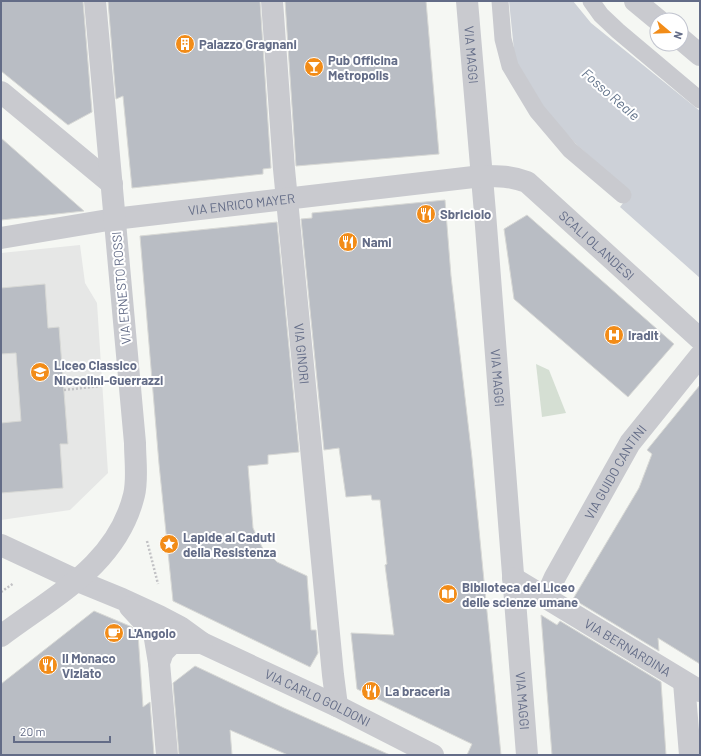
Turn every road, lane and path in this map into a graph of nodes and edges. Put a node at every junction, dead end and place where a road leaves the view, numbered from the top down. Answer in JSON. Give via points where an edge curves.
{"nodes":[{"id":1,"x":95,"y":1,"type":"edge"},
{"id":2,"x":272,"y":1,"type":"edge"},
{"id":3,"x":467,"y":1,"type":"edge"},
{"id":4,"x":500,"y":1,"type":"edge"},
{"id":5,"x":591,"y":1,"type":"edge"},
{"id":6,"x":635,"y":1,"type":"edge"},
{"id":7,"x":649,"y":13,"type":"edge"},
{"id":8,"x":689,"y":45,"type":"edge"},
{"id":9,"x":700,"y":54,"type":"edge"},
{"id":10,"x":1,"y":92,"type":"edge"},
{"id":11,"x":700,"y":100,"type":"edge"},
{"id":12,"x":482,"y":176,"type":"junction"},
{"id":13,"x":112,"y":184,"type":"junction"},
{"id":14,"x":623,"y":195,"type":"dead end"},
{"id":15,"x":287,"y":198,"type":"junction"},
{"id":16,"x":114,"y":219,"type":"junction"},
{"id":17,"x":1,"y":238,"type":"edge"},
{"id":18,"x":700,"y":339,"type":"edge"},
{"id":19,"x":700,"y":356,"type":"edge"},
{"id":20,"x":130,"y":384,"type":"junction"},
{"id":21,"x":64,"y":390,"type":"dead end"},
{"id":22,"x":146,"y":538,"type":"dead end"},
{"id":23,"x":1,"y":545,"type":"edge"},
{"id":24,"x":514,"y":578,"type":"junction"},
{"id":25,"x":20,"y":579,"type":"dead end"},
{"id":26,"x":78,"y":581,"type":"junction"},
{"id":27,"x":1,"y":592,"type":"edge"},
{"id":28,"x":546,"y":597,"type":"junction"},
{"id":29,"x":122,"y":599,"type":"junction"},
{"id":30,"x":168,"y":620,"type":"junction"},
{"id":31,"x":1,"y":636,"type":"edge"},
{"id":32,"x":202,"y":643,"type":"junction"},
{"id":33,"x":158,"y":663,"type":"junction"},
{"id":34,"x":692,"y":686,"type":"edge"},
{"id":35,"x":337,"y":706,"type":"junction"},
{"id":36,"x":167,"y":755,"type":"edge"},
{"id":37,"x":433,"y":755,"type":"edge"},
{"id":38,"x":527,"y":755,"type":"edge"},
{"id":39,"x":690,"y":755,"type":"edge"}],
"edges":[{"from":1,"to":13,"type":"street","name":"VIA ERNESTO ROSSI"},
{"from":2,"to":15,"type":"street","name":"VIA GINORI"},
{"from":3,"to":12,"type":"street","name":"VIA MAGGI"},
{"from":4,"to":14,"type":"lane","via":[[503,39],[510,66],[537,111],[570,150]]},
{"from":5,"to":11,"type":"lane","via":[[618,31]]},
{"from":6,"to":7,"type":"street"},
{"from":8,"to":9,"type":"street"},
{"from":10,"to":13,"type":"street"},
{"from":12,"to":15,"type":"street","name":"VIA ENRICO MAYER"},
{"from":12,"to":18,"type":"street","name":"SCALI OLANDESI","via":[[507,176],[527,182]]},
{"from":12,"to":24,"type":"street","name":"VIA MAGGI"},
{"from":13,"to":16,"type":"street","name":"VIA ERNESTO ROSSI"},
{"from":15,"to":16,"type":"street","name":"VIA ENRICO MAYER"},
{"from":15,"to":35,"type":"street","name":"VIA GINORI"},
{"from":16,"to":17,"type":"street","name":"VIA ENRICO MAYER"},
{"from":16,"to":20,"type":"street","name":"VIA ERNESTO ROSSI"},
{"from":19,"to":28,"type":"street","name":"VIA GUIDO CANTINI","via":[[630,443]]},
{"from":20,"to":21,"type":"path"},
{"from":20,"to":26,"type":"street","name":"VIA ERNESTO ROSSI","via":[[135,443],[134,494],[118,535],[102,558]]},
{"from":22,"to":30,"type":"path"},
{"from":23,"to":26,"type":"street"},
{"from":24,"to":28,"type":"street","name":"VIA BERNARDINA"},
{"from":24,"to":38,"type":"street","name":"VIA MAGGI"},
{"from":25,"to":27,"type":"path"},
{"from":26,"to":29,"type":"street"},
{"from":26,"to":31,"type":"street","name":"VIA ERNESTO ROSSI"},
{"from":28,"to":34,"type":"street","name":"VIA BERNARDINA"},
{"from":29,"to":30,"type":"street"},
{"from":29,"to":33,"type":"street","via":[[154,633]]},
{"from":30,"to":32,"type":"street"},
{"from":32,"to":33,"type":"street","via":[[172,643],[163,652]]},
{"from":32,"to":35,"type":"street","name":"VIA CARLO GOLDONI"},
{"from":33,"to":36,"type":"street"},
{"from":34,"to":39,"type":"street"},
{"from":35,"to":37,"type":"street","name":"VIA CARLO GOLDONI"}]}
